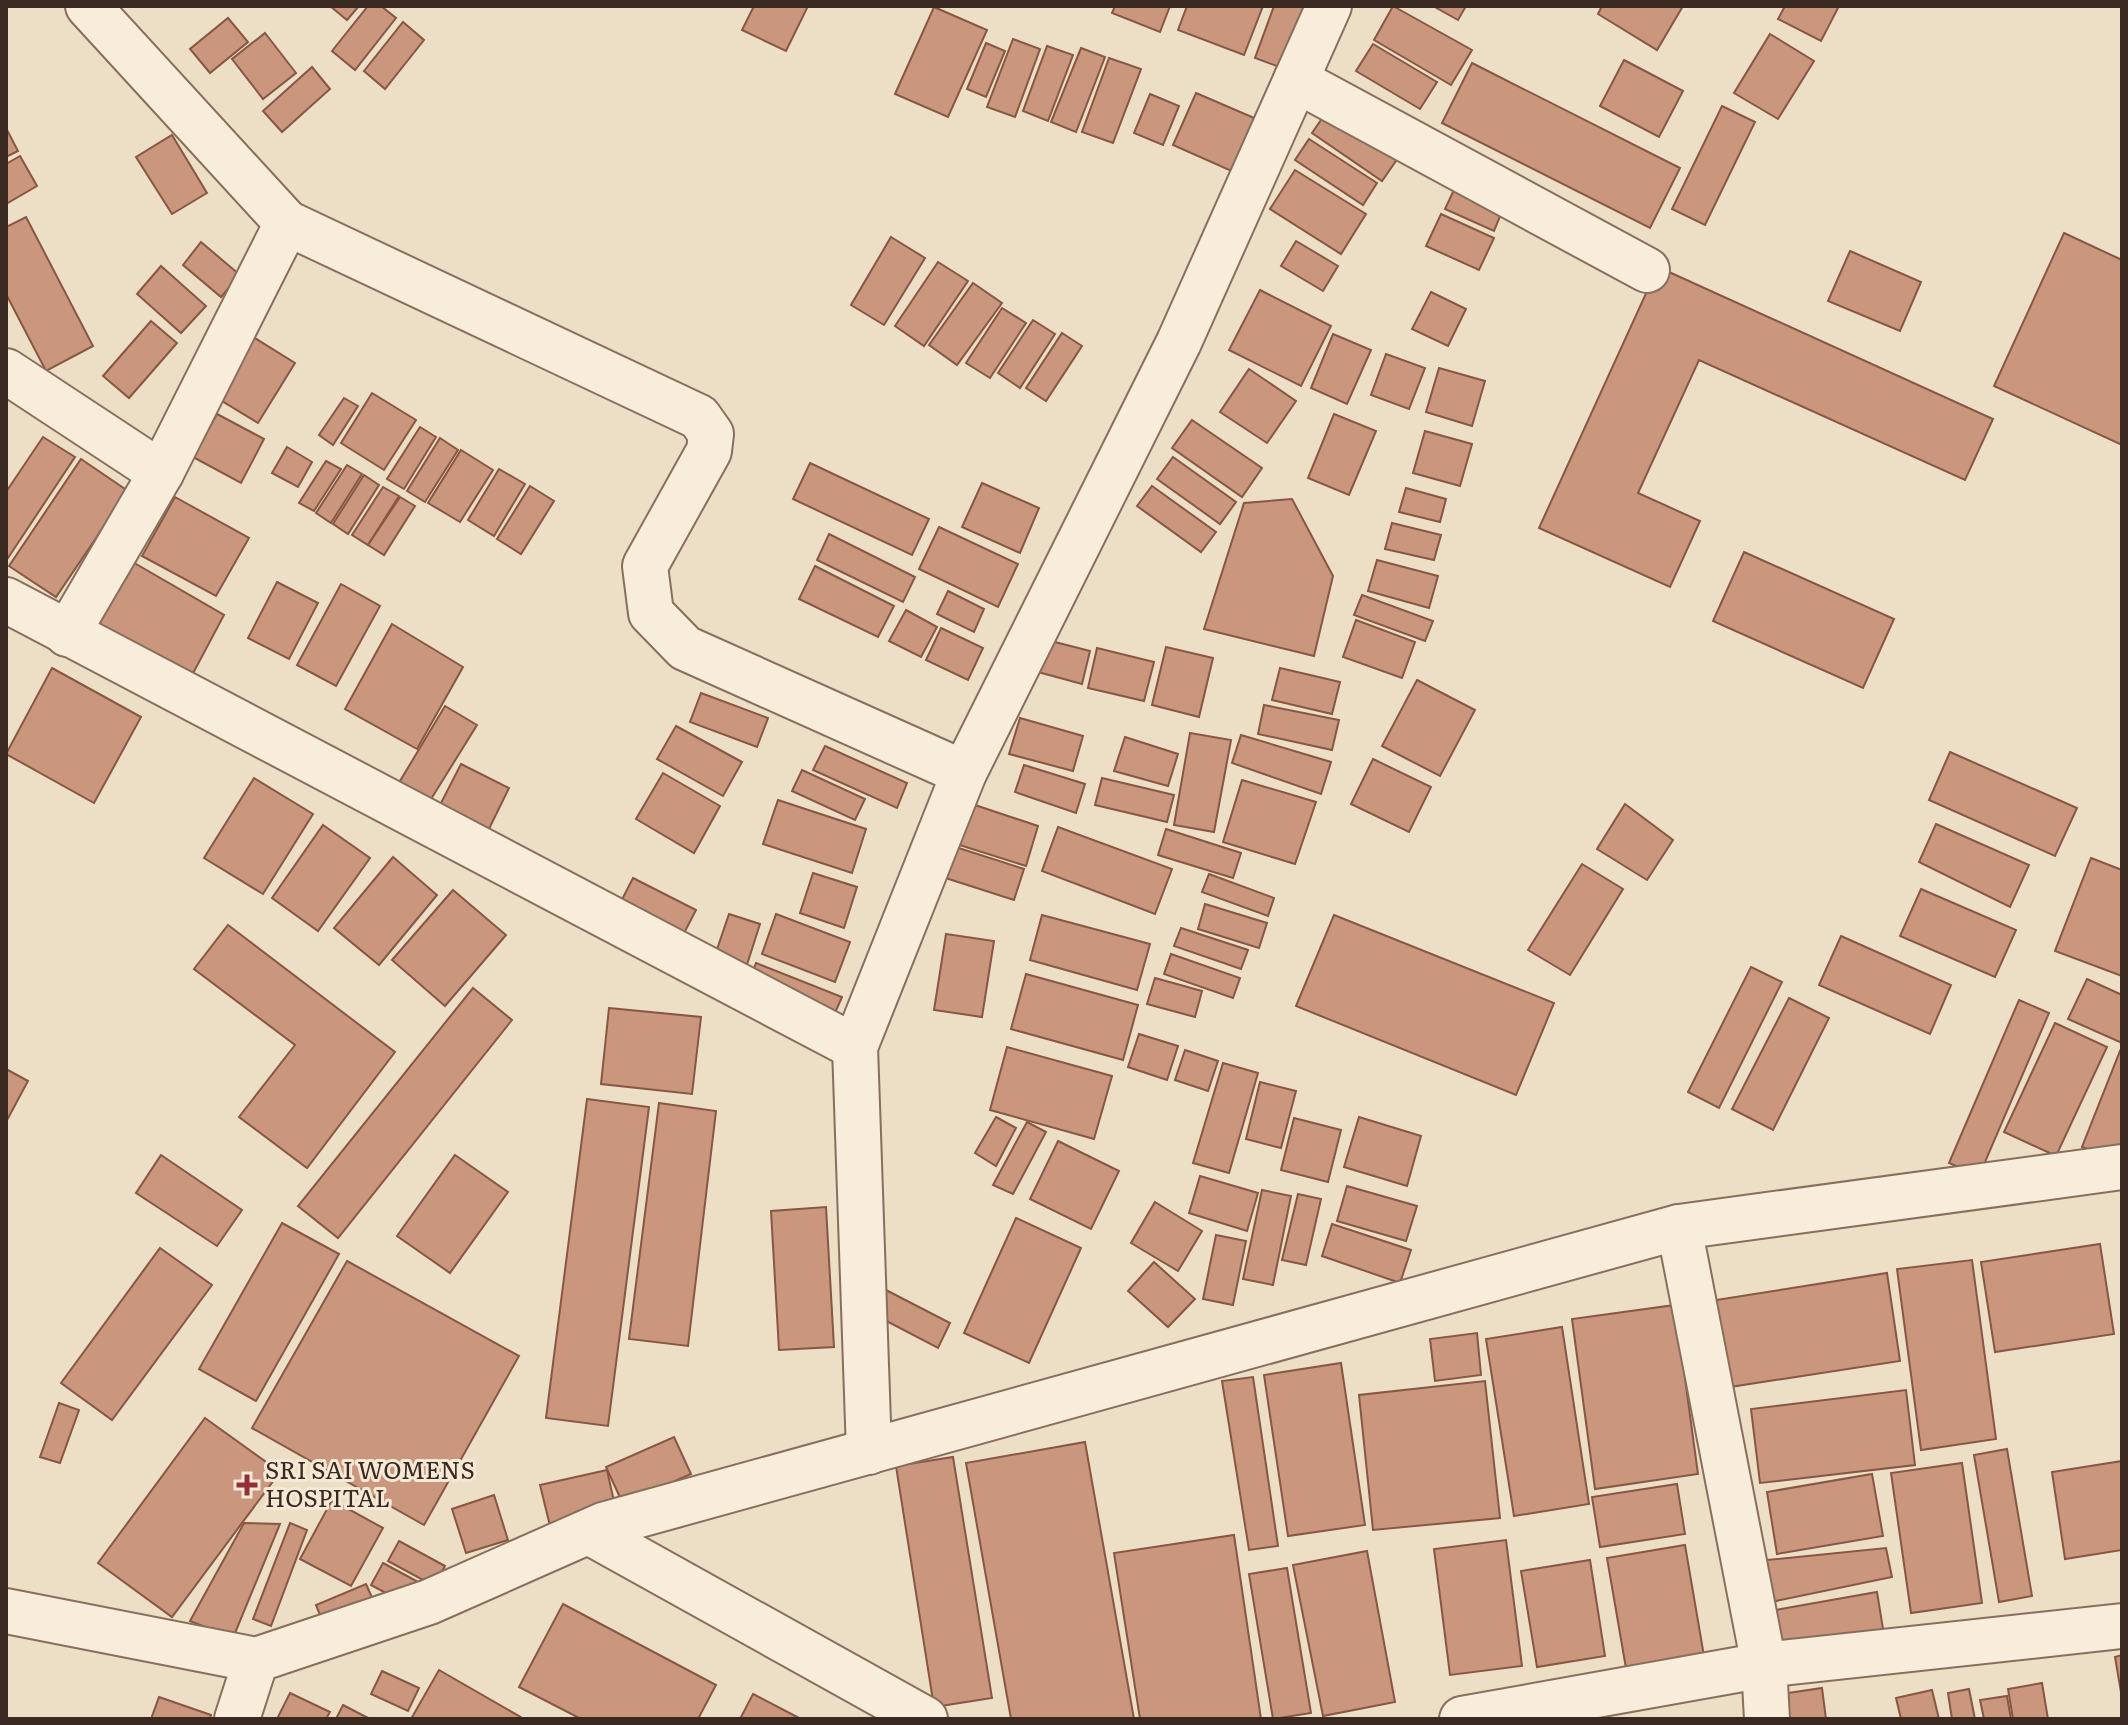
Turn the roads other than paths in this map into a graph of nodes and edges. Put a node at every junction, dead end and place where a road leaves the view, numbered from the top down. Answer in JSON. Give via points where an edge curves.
{"nodes":[{"id":1,"x":88,"y":6,"type":"edge"},
{"id":2,"x":1329,"y":6,"type":"edge"},
{"id":3,"x":1296,"y":80,"type":"junction"},
{"id":4,"x":287,"y":223,"type":"junction"},
{"id":5,"x":1647,"y":270,"type":"dead end"},
{"id":6,"x":6,"y":371,"type":"edge"},
{"id":7,"x":161,"y":473,"type":"junction"},
{"id":8,"x":6,"y":600,"type":"edge"},
{"id":9,"x":67,"y":634,"type":"junction"},
{"id":10,"x":964,"y":773,"type":"junction"},
{"id":11,"x":855,"y":1047,"type":"junction"},
{"id":12,"x":2122,"y":1167,"type":"edge"},
{"id":13,"x":1679,"y":1227,"type":"junction"},
{"id":14,"x":869,"y":1452,"type":"junction"},
{"id":15,"x":589,"y":1532,"type":"junction"},
{"id":16,"x":6,"y":1611,"type":"edge"},
{"id":17,"x":2122,"y":1626,"type":"edge"},
{"id":18,"x":256,"y":1660,"type":"junction"},
{"id":19,"x":1764,"y":1665,"type":"junction"},
{"id":20,"x":237,"y":1719,"type":"edge"},
{"id":21,"x":925,"y":1719,"type":"edge"},
{"id":22,"x":1462,"y":1719,"type":"edge"},
{"id":23,"x":1767,"y":1719,"type":"edge"}],
"edges":[{"from":1,"to":4,"type":"street"},
{"from":2,"to":3,"type":"street"},
{"from":3,"to":5,"type":"street"},
{"from":3,"to":10,"type":"street","via":[[1179,342]]},
{"from":4,"to":7,"type":"street"},
{"from":4,"to":10,"type":"street","via":[[699,417],[711,434],[709,451],[645,566],[651,613],[685,648]]},
{"from":6,"to":7,"type":"street"},
{"from":7,"to":9,"type":"street"},
{"from":8,"to":9,"type":"street"},
{"from":9,"to":11,"type":"street"},
{"from":10,"to":11,"type":"street"},
{"from":11,"to":14,"type":"street"},
{"from":12,"to":13,"type":"street"},
{"from":13,"to":14,"type":"street"},
{"from":13,"to":19,"type":"street"},
{"from":14,"to":15,"type":"street"},
{"from":15,"to":18,"type":"street","via":[[429,1602]]},
{"from":15,"to":21,"type":"street"},
{"from":16,"to":18,"type":"street"},
{"from":17,"to":19,"type":"street"},
{"from":18,"to":20,"type":"street"},
{"from":19,"to":22,"type":"street"},
{"from":19,"to":23,"type":"street"}]}
